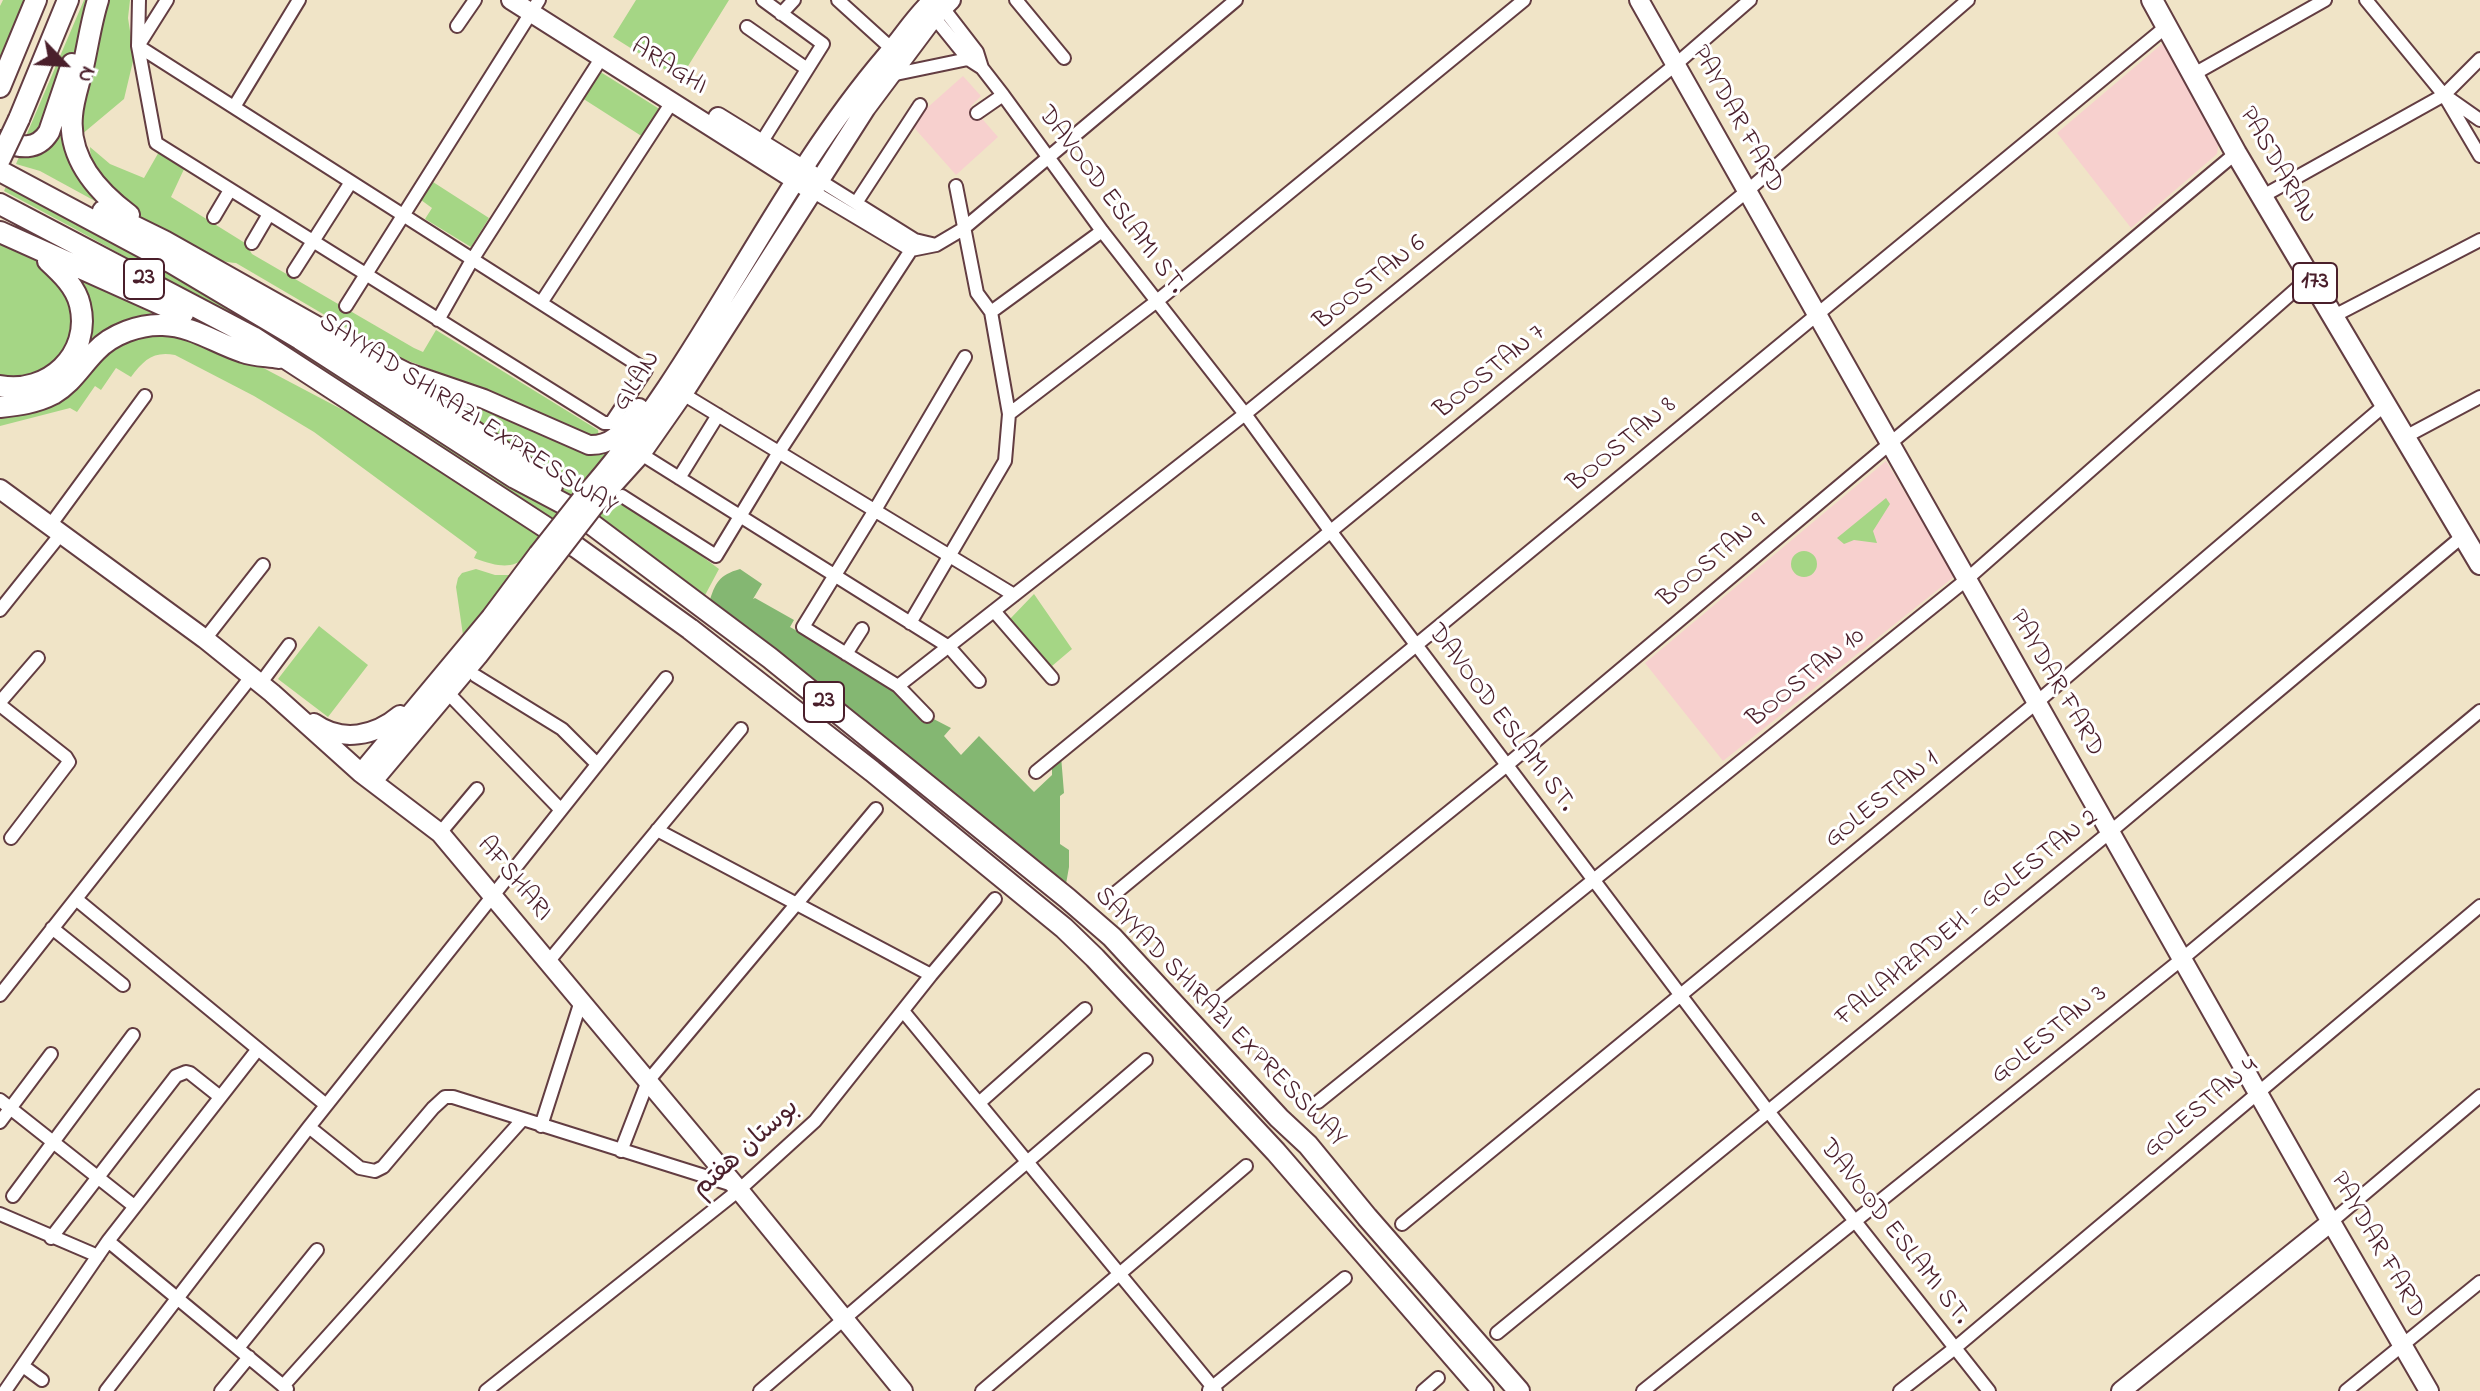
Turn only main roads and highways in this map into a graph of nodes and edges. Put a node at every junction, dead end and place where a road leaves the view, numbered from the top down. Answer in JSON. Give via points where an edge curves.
{"nodes":[{"id":1,"x":36,"y":0,"type":"edge"},
{"id":2,"x":68,"y":0,"type":"edge"},
{"id":3,"x":511,"y":0,"type":"edge"},
{"id":4,"x":1639,"y":0,"type":"edge"},
{"id":5,"x":2152,"y":0,"type":"edge"},
{"id":6,"x":535,"y":4,"type":"edge"},
{"id":7,"x":935,"y":4,"type":"edge"},
{"id":8,"x":96,"y":5,"type":"edge"},
{"id":9,"x":0,"y":87,"type":"edge"},
{"id":10,"x":0,"y":141,"type":"edge"},
{"id":11,"x":3,"y":169,"type":"edge"},
{"id":12,"x":808,"y":180,"type":"junction"},
{"id":13,"x":0,"y":204,"type":"edge"},
{"id":14,"x":0,"y":232,"type":"edge"},
{"id":15,"x":164,"y":241,"type":"junction"},
{"id":16,"x":25,"y":245,"type":"junction"},
{"id":17,"x":736,"y":293,"type":"junction"},
{"id":18,"x":315,"y":326,"type":"junction"},
{"id":19,"x":286,"y":359,"type":"junction"},
{"id":20,"x":677,"y":369,"type":"junction"},
{"id":21,"x":0,"y":386,"type":"edge"},
{"id":22,"x":0,"y":407,"type":"edge"},
{"id":23,"x":0,"y":489,"type":"edge"},
{"id":24,"x":581,"y":503,"type":"junction"},
{"id":25,"x":2480,"y":564,"type":"edge"},
{"id":26,"x":261,"y":685,"type":"junction"},
{"id":27,"x":442,"y":689,"type":"junction"},
{"id":28,"x":392,"y":757,"type":"junction"},
{"id":29,"x":367,"y":777,"type":"junction"},
{"id":30,"x":440,"y":833,"type":"junction"},
{"id":31,"x":2331,"y":1222,"type":"junction"},
{"id":32,"x":903,"y":1391,"type":"edge"},
{"id":33,"x":1483,"y":1391,"type":"edge"},
{"id":34,"x":1519,"y":1391,"type":"edge"},
{"id":35,"x":2121,"y":1391,"type":"edge"},
{"id":36,"x":2429,"y":1391,"type":"edge"}],
"edges":[{"from":1,"to":9,"type":"main road"},
{"from":2,"to":11,"type":"main road","bridge":true},
{"from":3,"to":6,"type":"main road","name":"ARAGHI"},
{"from":4,"to":31,"type":"main road","name":"PAYDAR FARD"},
{"from":5,"to":25,"type":"main road","name":"PASDARAN","number":"173","via":[[2236,153]]},
{"from":6,"to":12,"type":"main road","name":"ARAGHI","via":[[761,143]]},
{"from":6,"to":12,"type":"main road","name":"ARAGHI","via":[[602,57]]},
{"from":7,"to":12,"type":"main road","name":"GILAN","via":[[891,75]]},
{"from":7,"to":12,"type":"main road","name":"GILAN","via":[[852,97]]},
{"from":8,"to":10,"type":"main road","via":[[46,137],[32,147]]},
{"from":8,"to":15,"type":"main road","via":[[71,119],[78,157],[98,189]]},
{"from":11,"to":15,"type":"main road","via":[[47,182]]},
{"from":11,"to":24,"type":"main road","name":"SAYYAD SHIRAZI EXPRESSWAY","number":"23","via":[[277,325],[515,478]]},
{"from":12,"to":17,"type":"main road","name":"GILAN"},
{"from":13,"to":19,"type":"main road","name":"SAYYAD SHIRAZI EXPRESSWAY","number":"23"},
{"from":14,"to":16,"type":"main road"},
{"from":15,"to":18,"type":"main road"},
{"from":16,"to":19,"type":"main road"},
{"from":16,"to":21,"type":"main road","via":[[71,286],[80,306],[81,330],[71,358],[56,375],[26,387]]},
{"from":17,"to":20,"type":"main road","name":"GILAN"},
{"from":17,"to":24,"type":"main road","name":"GILAN","via":[[683,394],[641,454]]},
{"from":18,"to":20,"type":"main road","via":[[408,373],[589,445],[614,440],[657,382]]},
{"from":18,"to":24,"type":"main road","via":[[345,351]]},
{"from":19,"to":22,"type":"main road","via":[[243,352],[181,327],[151,326],[105,343],[54,393]]},
{"from":19,"to":33,"type":"main road","name":"SAYYAD SHIRAZI EXPRESSWAY","number":"23","via":[[549,528],[690,629],[1064,928],[1276,1152]]},
{"from":20,"to":24,"type":"main road","name":"GILAN"},
{"from":23,"to":26,"type":"main road","name":"AFSHARI"},
{"from":24,"to":27,"type":"main road","name":"GILAN","bridge":true,"via":[[503,626]]},
{"from":24,"to":34,"type":"main road","name":"SAYYAD SHIRAZI EXPRESSWAY","number":"23","via":[[1112,937],[1308,1145]]},
{"from":26,"to":27,"type":"main road","via":[[323,729],[356,735],[382,730]]},
{"from":26,"to":29,"type":"main road","name":"AFSHARI"},
{"from":27,"to":28,"type":"main road","name":"GILAN"},
{"from":27,"to":29,"type":"main road","name":"GILAN"},
{"from":28,"to":29,"type":"main road","name":"GILAN"},
{"from":28,"to":30,"type":"main road","via":[[388,769],[393,785],[431,816]]},
{"from":29,"to":30,"type":"main road","name":"AFSHARI"},
{"from":30,"to":32,"type":"main road","name":"AFSHARI"},
{"from":31,"to":35,"type":"main road"},
{"from":31,"to":36,"type":"main road","name":"PAYDAR FARD"}]}
